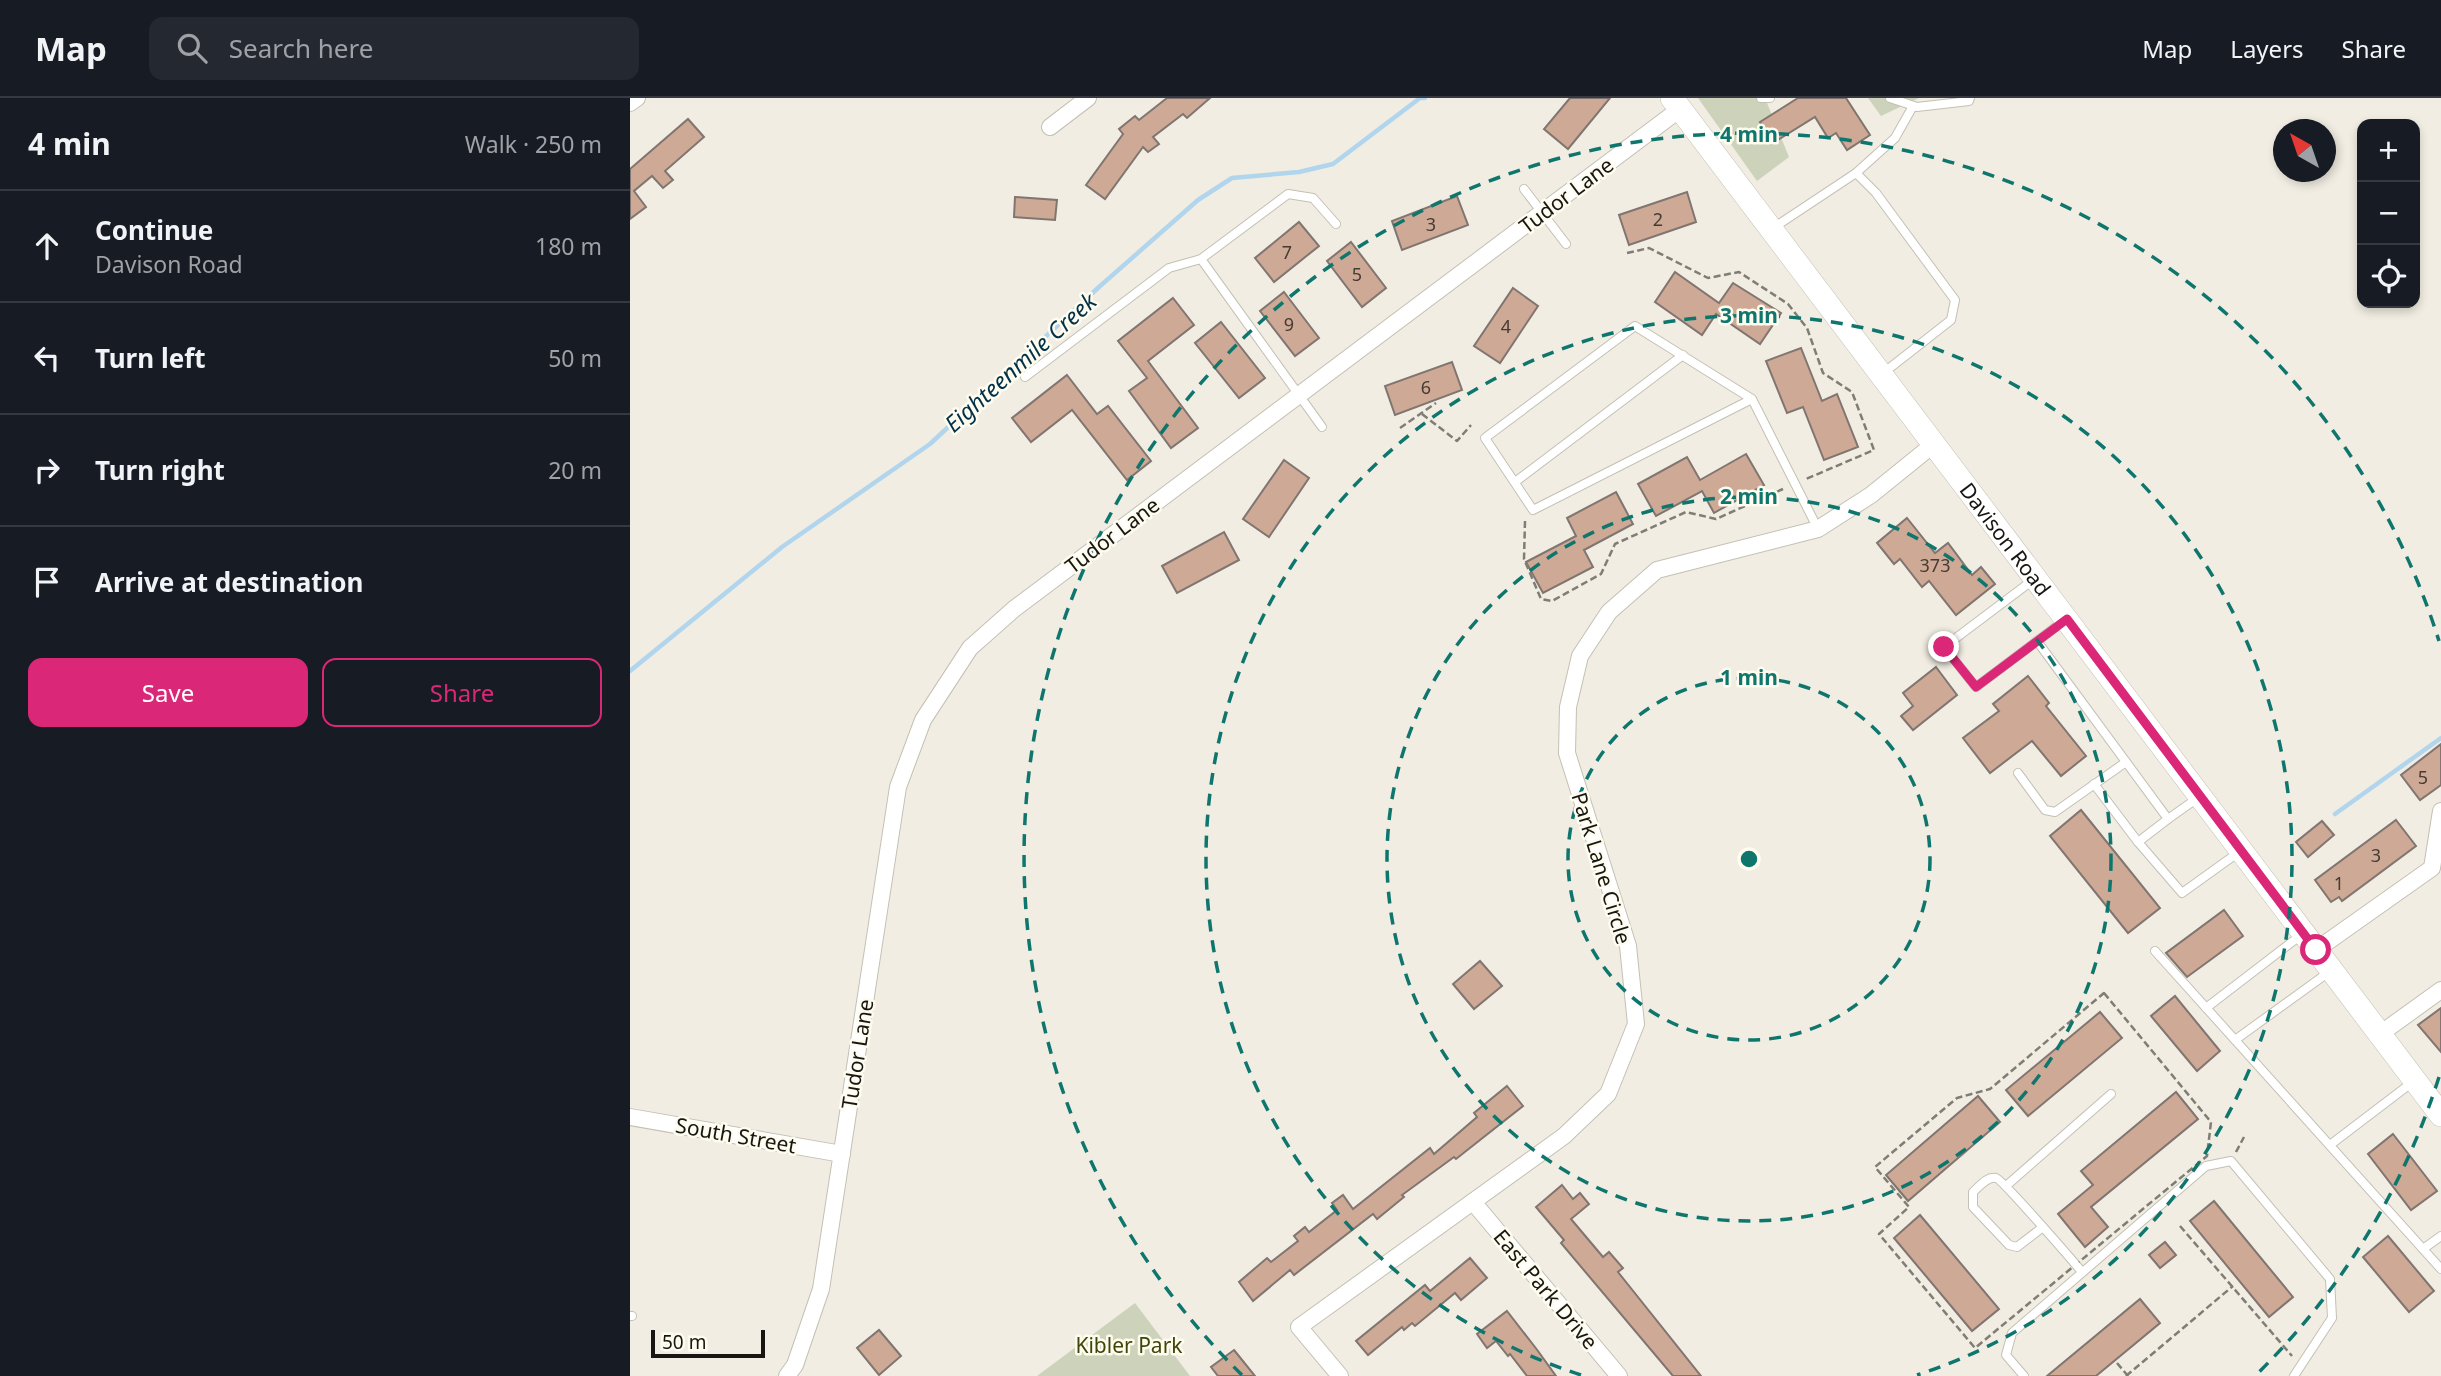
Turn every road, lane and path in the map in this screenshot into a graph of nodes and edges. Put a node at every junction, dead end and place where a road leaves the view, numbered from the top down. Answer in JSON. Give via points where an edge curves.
{"nodes":[{"id":1,"x":636,"y":98,"type":"edge"},
{"id":2,"x":1088,"y":98,"type":"edge"},
{"id":3,"x":1761,"y":98,"type":"edge"},
{"id":4,"x":1770,"y":98,"type":"edge"},
{"id":5,"x":1890,"y":98,"type":"edge"},
{"id":6,"x":1970,"y":98,"type":"edge"},
{"id":7,"x":630,"y":103,"type":"edge"},
{"id":8,"x":1676,"y":104,"type":"edge"},
{"id":9,"x":1913,"y":106,"type":"junction"},
{"id":10,"x":1050,"y":127,"type":"dead end"},
{"id":11,"x":1856,"y":173,"type":"junction"},
{"id":12,"x":1524,"y":189,"type":"dead end"},
{"id":13,"x":1542,"y":213,"type":"junction"},
{"id":14,"x":1336,"y":224,"type":"dead end"},
{"id":15,"x":1771,"y":229,"type":"junction"},
{"id":16,"x":1566,"y":244,"type":"dead end"},
{"id":17,"x":1627,"y":253,"type":"dead end"},
{"id":18,"x":1201,"y":259,"type":"junction"},
{"id":19,"x":1683,"y":355,"type":"junction"},
{"id":20,"x":1881,"y":374,"type":"junction"},
{"id":21,"x":1025,"y":377,"type":"dead end"},
{"id":22,"x":1299,"y":395,"type":"junction"},
{"id":23,"x":1752,"y":399,"type":"junction"},
{"id":24,"x":1436,"y":404,"type":"dead end"},
{"id":25,"x":1422,"y":414,"type":"junction"},
{"id":26,"x":1471,"y":425,"type":"dead end"},
{"id":27,"x":1322,"y":428,"type":"dead end"},
{"id":28,"x":1400,"y":428,"type":"dead end"},
{"id":29,"x":1934,"y":444,"type":"junction"},
{"id":30,"x":1515,"y":482,"type":"junction"},
{"id":31,"x":1795,"y":484,"type":"junction"},
{"id":32,"x":1525,"y":521,"type":"dead end"},
{"id":33,"x":1818,"y":529,"type":"junction"},
{"id":34,"x":2036,"y":578,"type":"junction"},
{"id":35,"x":2067,"y":619,"type":"junction"},
{"id":36,"x":2037,"y":641,"type":"junction"},
{"id":37,"x":2126,"y":762,"type":"junction"},
{"id":38,"x":2018,"y":774,"type":"dead end"},
{"id":39,"x":2094,"y":785,"type":"junction"},
{"id":40,"x":2200,"y":796,"type":"junction"},
{"id":41,"x":2441,"y":811,"type":"edge"},
{"id":42,"x":2168,"y":820,"type":"junction"},
{"id":43,"x":2138,"y":842,"type":"junction"},
{"id":44,"x":2242,"y":851,"type":"junction"},
{"id":45,"x":2310,"y":941,"type":"junction"},
{"id":46,"x":2155,"y":951,"type":"dead end"},
{"id":47,"x":2332,"y":970,"type":"junction"},
{"id":48,"x":2441,"y":990,"type":"edge"},
{"id":49,"x":2206,"y":1008,"type":"junction"},
{"id":50,"x":2380,"y":1034,"type":"junction"},
{"id":51,"x":2235,"y":1040,"type":"junction"},
{"id":52,"x":2111,"y":1094,"type":"dead end"},
{"id":53,"x":2430,"y":1096,"type":"edge"},
{"id":54,"x":630,"y":1117,"type":"edge"},
{"id":55,"x":2244,"y":1137,"type":"dead end"},
{"id":56,"x":2330,"y":1145,"type":"junction"},
{"id":57,"x":842,"y":1154,"type":"junction"},
{"id":58,"x":2231,"y":1161,"type":"junction"},
{"id":59,"x":2006,"y":1186,"type":"junction"},
{"id":60,"x":1473,"y":1202,"type":"junction"},
{"id":61,"x":2180,"y":1226,"type":"dead end"},
{"id":62,"x":2043,"y":1227,"type":"junction"},
{"id":63,"x":2441,"y":1237,"type":"edge"},
{"id":64,"x":2423,"y":1248,"type":"junction"},
{"id":65,"x":2441,"y":1269,"type":"edge"},
{"id":66,"x":2082,"y":1272,"type":"junction"},
{"id":67,"x":2233,"y":1286,"type":"junction"},
{"id":68,"x":2117,"y":1363,"type":"dead end"},
{"id":69,"x":2300,"y":1365,"type":"junction"},
{"id":70,"x":787,"y":1376,"type":"edge"},
{"id":71,"x":1340,"y":1376,"type":"edge"},
{"id":72,"x":1619,"y":1376,"type":"edge"},
{"id":73,"x":2024,"y":1376,"type":"edge"},
{"id":74,"x":2127,"y":1376,"type":"edge"},
{"id":75,"x":2294,"y":1376,"type":"edge"}],
"edges":[{"from":1,"to":7,"type":"street"},
{"from":2,"to":10,"type":"street"},
{"from":3,"to":4,"type":"lane"},
{"from":5,"to":9,"type":"lane"},
{"from":6,"to":9,"type":"lane","via":[[1969,102]]},
{"from":8,"to":13,"type":"street","name":"Tudor Lane"},
{"from":8,"to":15,"type":"street","name":"Davison Road"},
{"from":9,"to":11,"type":"lane","via":[[1895,138]]},
{"from":11,"to":15,"type":"lane"},
{"from":11,"to":20,"type":"lane","via":[[1955,300],[1951,320]]},
{"from":12,"to":13,"type":"lane"},
{"from":13,"to":16,"type":"lane"},
{"from":13,"to":22,"type":"street","name":"Tudor Lane"},
{"from":14,"to":18,"type":"lane","via":[[1313,198],[1288,194]]},
{"from":15,"to":20,"type":"street","name":"Davison Road"},
{"from":17,"to":31,"type":"path","via":[[1649,248],[1708,278],[1739,272],[1788,303],[1807,328],[1823,373],[1852,392],[1874,450]]},
{"from":18,"to":21,"type":"lane","via":[[1169,268]]},
{"from":18,"to":22,"type":"lane"},
{"from":19,"to":23,"type":"lane"},
{"from":19,"to":30,"type":"lane"},
{"from":19,"to":30,"type":"lane","via":[[1636,326],[1485,438]]},
{"from":20,"to":29,"type":"street","name":"Davison Road"},
{"from":22,"to":27,"type":"lane"},
{"from":22,"to":57,"type":"street","name":"Tudor Lane","via":[[1014,609],[970,648],[923,720],[898,787]]},
{"from":23,"to":30,"type":"lane","via":[[1533,510]]},
{"from":23,"to":31,"type":"lane"},
{"from":24,"to":25,"type":"path"},
{"from":25,"to":26,"type":"path","via":[[1457,441]]},
{"from":25,"to":28,"type":"path"},
{"from":29,"to":33,"type":"street","name":"Park Lane Circle","via":[[1871,495]]},
{"from":29,"to":34,"type":"street","name":"Davison Road"},
{"from":31,"to":32,"type":"path","via":[[1716,519],[1686,512],[1615,544],[1601,574],[1552,601],[1541,599],[1524,559]]},
{"from":31,"to":33,"type":"lane"},
{"from":33,"to":60,"type":"street","name":"Park Lane Circle","via":[[1657,570],[1609,612],[1580,656],[1568,707],[1567,753],[1628,946],[1636,1024],[1608,1094],[1564,1136]]},
{"from":34,"to":35,"type":"street","name":"Davison Road"},
{"from":34,"to":36,"type":"lane","via":[[1944,647],[1976,687]]},
{"from":35,"to":36,"type":"lane"},
{"from":35,"to":40,"type":"street","name":"Davison Road"},
{"from":36,"to":37,"type":"lane"},
{"from":37,"to":39,"type":"lane"},
{"from":37,"to":42,"type":"lane"},
{"from":38,"to":39,"type":"lane","via":[[2045,810],[2054,812]]},
{"from":39,"to":43,"type":"lane"},
{"from":40,"to":42,"type":"lane"},
{"from":40,"to":44,"type":"street","name":"Davison Road"},
{"from":41,"to":45,"type":"street","via":[[2432,867]]},
{"from":42,"to":43,"type":"lane"},
{"from":43,"to":44,"type":"lane","via":[[2182,893]]},
{"from":44,"to":45,"type":"street","name":"Davison Road"},
{"from":45,"to":47,"type":"street","name":"Davison Road"},
{"from":45,"to":49,"type":"lane"},
{"from":46,"to":49,"type":"lane"},
{"from":47,"to":50,"type":"street","name":"Davison Road"},
{"from":47,"to":51,"type":"lane"},
{"from":48,"to":50,"type":"street"},
{"from":49,"to":51,"type":"lane"},
{"from":50,"to":53,"type":"street","name":"Davison Road"},
{"from":51,"to":56,"type":"lane"},
{"from":52,"to":59,"type":"lane"},
{"from":53,"to":56,"type":"lane"},
{"from":54,"to":57,"type":"street","name":"South Street"},
{"from":55,"to":58,"type":"path"},
{"from":56,"to":64,"type":"lane"},
{"from":57,"to":70,"type":"street","name":"Tudor Lane","via":[[821,1289]]},
{"from":58,"to":66,"type":"lane","via":[[2206,1166]]},
{"from":58,"to":69,"type":"lane","via":[[2330,1279],[2332,1318]]},
{"from":59,"to":62,"type":"lane"},
{"from":59,"to":62,"type":"lane","via":[[1994,1177],[1988,1179],[1973,1192],[1973,1207],[2009,1245],[2017,1247]]},
{"from":60,"to":71,"type":"street","name":"Park Lane Circle","via":[[1299,1327]]},
{"from":60,"to":72,"type":"street","name":"East Park Drive"},
{"from":61,"to":67,"type":"path"},
{"from":62,"to":66,"type":"lane"},
{"from":63,"to":64,"type":"lane"},
{"from":64,"to":65,"type":"lane"},
{"from":66,"to":73,"type":"lane","via":[[2012,1333],[2006,1355]]},
{"from":67,"to":69,"type":"path"},
{"from":67,"to":74,"type":"path"},
{"from":68,"to":74,"type":"path"},
{"from":69,"to":75,"type":"lane"}]}
